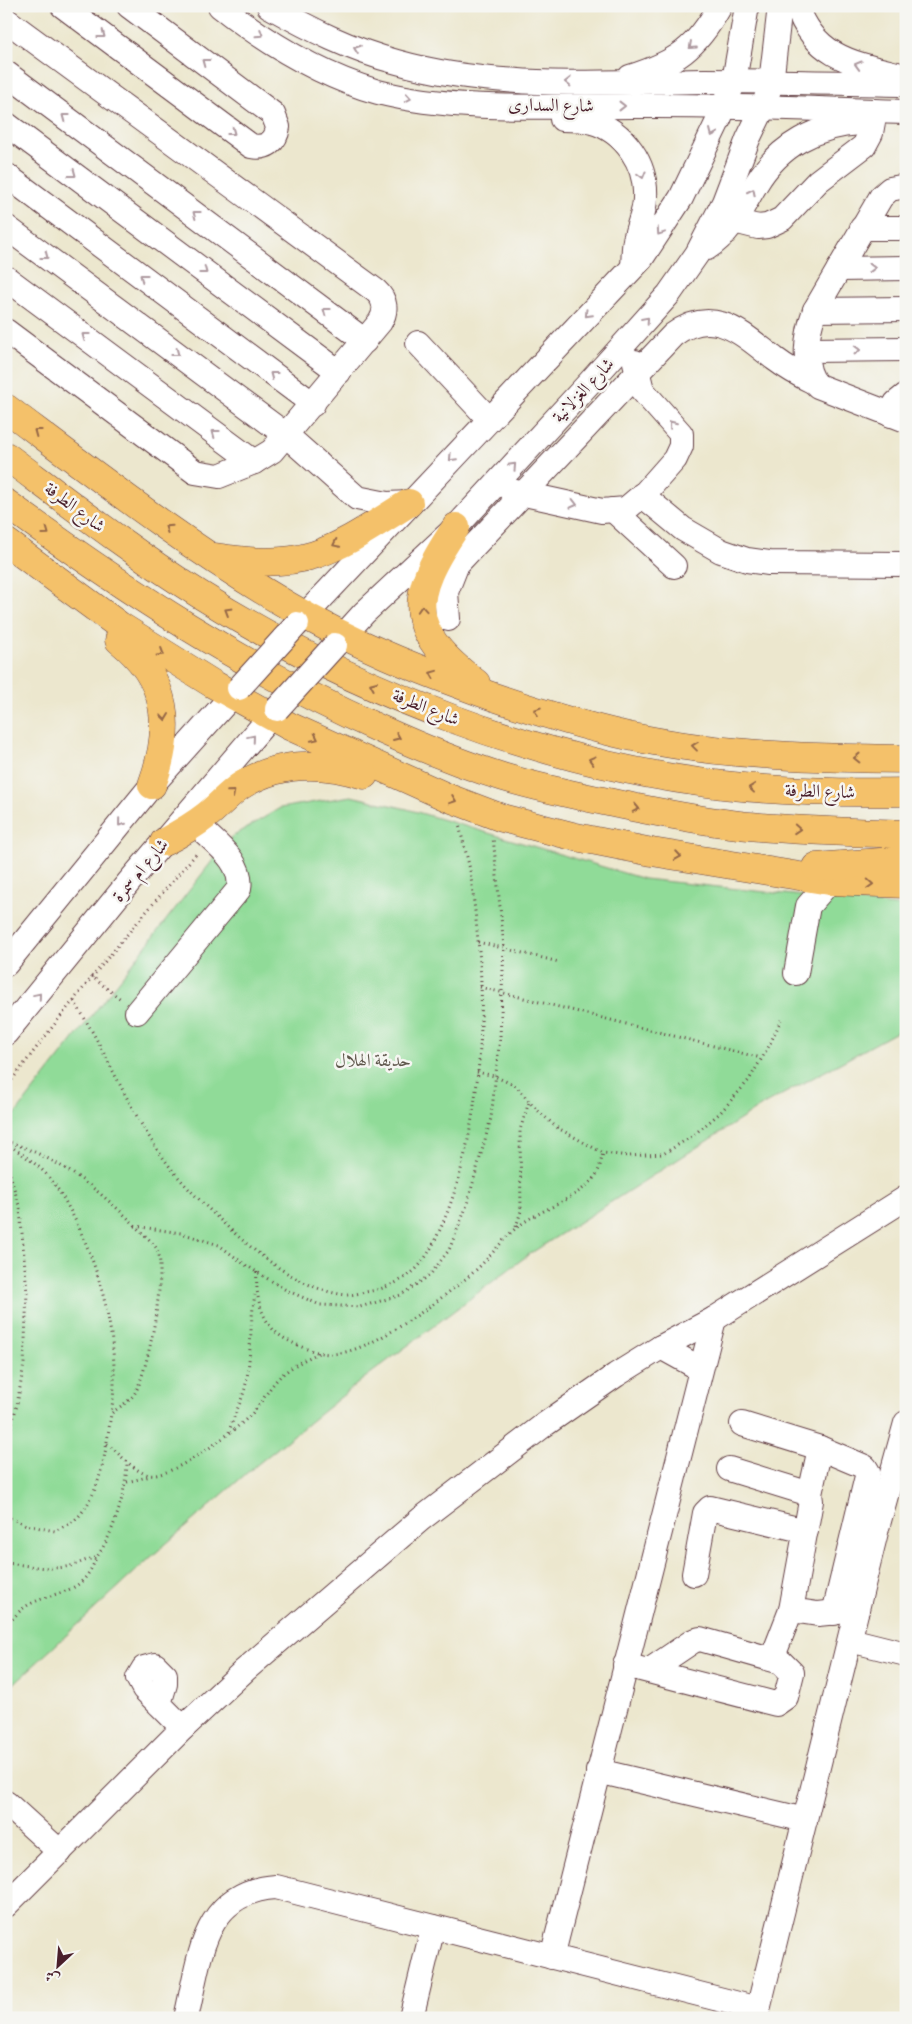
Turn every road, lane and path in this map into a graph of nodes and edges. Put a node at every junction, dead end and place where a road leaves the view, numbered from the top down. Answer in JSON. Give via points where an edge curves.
{"nodes":[{"id":1,"x":63,"y":6,"type":"edge"},
{"id":2,"x":129,"y":6,"type":"edge"},
{"id":3,"x":220,"y":6,"type":"edge"},
{"id":4,"x":269,"y":6,"type":"edge"},
{"id":5,"x":720,"y":6,"type":"edge"},
{"id":6,"x":747,"y":6,"type":"edge"},
{"id":7,"x":780,"y":6,"type":"edge"},
{"id":8,"x":798,"y":6,"type":"edge"},
{"id":9,"x":6,"y":20,"type":"edge"},
{"id":10,"x":6,"y":73,"type":"edge"},
{"id":11,"x":906,"y":76,"type":"edge"},
{"id":12,"x":734,"y":81,"type":"junction"},
{"id":13,"x":613,"y":83,"type":"junction"},
{"id":14,"x":771,"y":83,"type":"junction"},
{"id":15,"x":906,"y":84,"type":"edge"},
{"id":16,"x":501,"y":105,"type":"junction"},
{"id":17,"x":724,"y":107,"type":"junction"},
{"id":18,"x":763,"y":108,"type":"junction"},
{"id":19,"x":906,"y":113,"type":"edge"},
{"id":20,"x":873,"y":122,"type":"junction"},
{"id":21,"x":6,"y":124,"type":"edge"},
{"id":22,"x":6,"y":176,"type":"edge"},
{"id":23,"x":906,"y":186,"type":"edge"},
{"id":24,"x":734,"y":222,"type":"junction"},
{"id":25,"x":6,"y":226,"type":"edge"},
{"id":26,"x":862,"y":228,"type":"junction"},
{"id":27,"x":906,"y":228,"type":"edge"},
{"id":28,"x":698,"y":254,"type":"junction"},
{"id":29,"x":634,"y":266,"type":"junction"},
{"id":30,"x":906,"y":268,"type":"edge"},
{"id":31,"x":839,"y":269,"type":"junction"},
{"id":32,"x":6,"y":278,"type":"edge"},
{"id":33,"x":906,"y":309,"type":"edge"},
{"id":34,"x":815,"y":310,"type":"junction"},
{"id":35,"x":6,"y":331,"type":"edge"},
{"id":36,"x":630,"y":339,"type":"junction"},
{"id":37,"x":365,"y":341,"type":"junction"},
{"id":38,"x":418,"y":343,"type":"dead end"},
{"id":39,"x":808,"y":350,"type":"junction"},
{"id":40,"x":906,"y":350,"type":"edge"},
{"id":41,"x":339,"y":372,"type":"junction"},
{"id":42,"x":638,"y":373,"type":"junction"},
{"id":43,"x":812,"y":381,"type":"junction"},
{"id":44,"x":906,"y":395,"type":"edge"},
{"id":45,"x":313,"y":404,"type":"junction"},
{"id":46,"x":6,"y":408,"type":"edge"},
{"id":47,"x":898,"y":417,"type":"edge"},
{"id":48,"x":489,"y":419,"type":"junction"},
{"id":49,"x":286,"y":435,"type":"junction"},
{"id":50,"x":6,"y":456,"type":"edge"},
{"id":51,"x":254,"y":462,"type":"junction"},
{"id":52,"x":492,"y":488,"type":"junction"},
{"id":53,"x":523,"y":494,"type":"junction"},
{"id":54,"x":642,"y":495,"type":"junction"},
{"id":55,"x":357,"y":498,"type":"junction"},
{"id":56,"x":6,"y":503,"type":"edge"},
{"id":57,"x":409,"y":503,"type":"junction"},
{"id":58,"x":613,"y":510,"type":"junction"},
{"id":59,"x":456,"y":527,"type":"junction"},
{"id":60,"x":360,"y":532,"type":"junction"},
{"id":61,"x":6,"y":542,"type":"edge"},
{"id":62,"x":208,"y":556,"type":"junction"},
{"id":63,"x":906,"y":564,"type":"edge"},
{"id":64,"x":674,"y":566,"type":"dead end"},
{"id":65,"x":78,"y":595,"type":"junction"},
{"id":66,"x":448,"y":619,"type":"dead end"},
{"id":67,"x":301,"y":620,"type":"junction"},
{"id":68,"x":340,"y":640,"type":"junction"},
{"id":69,"x":236,"y":691,"type":"junction"},
{"id":70,"x":495,"y":697,"type":"junction"},
{"id":71,"x":274,"y":713,"type":"junction"},
{"id":72,"x":906,"y":759,"type":"edge"},
{"id":73,"x":408,"y":781,"type":"junction"},
{"id":74,"x":152,"y":785,"type":"junction"},
{"id":75,"x":906,"y":792,"type":"edge"},
{"id":76,"x":458,"y":819,"type":"dead end"},
{"id":77,"x":203,"y":831,"type":"junction"},
{"id":78,"x":493,"y":831,"type":"dead end"},
{"id":79,"x":906,"y":834,"type":"edge"},
{"id":80,"x":164,"y":842,"type":"junction"},
{"id":81,"x":906,"y":860,"type":"edge"},
{"id":82,"x":775,"y":873,"type":"junction"},
{"id":83,"x":830,"y":881,"type":"junction"},
{"id":84,"x":906,"y":884,"type":"edge"},
{"id":85,"x":808,"y":906,"type":"junction"},
{"id":86,"x":478,"y":942,"type":"junction"},
{"id":87,"x":504,"y":947,"type":"junction"},
{"id":88,"x":559,"y":962,"type":"dead end"},
{"id":89,"x":6,"y":964,"type":"edge"},
{"id":90,"x":796,"y":973,"type":"dead end"},
{"id":91,"x":91,"y":976,"type":"junction"},
{"id":92,"x":480,"y":987,"type":"junction"},
{"id":93,"x":501,"y":992,"type":"junction"},
{"id":94,"x":74,"y":1001,"type":"junction"},
{"id":95,"x":137,"y":1012,"type":"joint"},
{"id":96,"x":781,"y":1020,"type":"dead end"},
{"id":97,"x":6,"y":1033,"type":"edge"},
{"id":98,"x":761,"y":1058,"type":"junction"},
{"id":99,"x":477,"y":1072,"type":"junction"},
{"id":100,"x":494,"y":1076,"type":"junction"},
{"id":101,"x":6,"y":1088,"type":"edge"},
{"id":102,"x":529,"y":1102,"type":"junction"},
{"id":103,"x":6,"y":1142,"type":"edge"},
{"id":104,"x":603,"y":1153,"type":"junction"},
{"id":105,"x":6,"y":1160,"type":"edge"},
{"id":106,"x":906,"y":1198,"type":"edge"},
{"id":107,"x":137,"y":1228,"type":"junction"},
{"id":108,"x":516,"y":1228,"type":"junction"},
{"id":109,"x":257,"y":1272,"type":"junction"},
{"id":110,"x":256,"y":1292,"type":"junction"},
{"id":111,"x":714,"y":1319,"type":"junction"},
{"id":112,"x":661,"y":1347,"type":"junction"},
{"id":113,"x":320,"y":1352,"type":"junction"},
{"id":114,"x":699,"y":1368,"type":"junction"},
{"id":115,"x":111,"y":1414,"type":"junction"},
{"id":116,"x":906,"y":1423,"type":"edge"},
{"id":117,"x":742,"y":1424,"type":"dead end"},
{"id":118,"x":228,"y":1433,"type":"junction"},
{"id":119,"x":107,"y":1444,"type":"junction"},
{"id":120,"x":6,"y":1445,"type":"edge"},
{"id":121,"x":820,"y":1448,"type":"junction"},
{"id":122,"x":127,"y":1462,"type":"junction"},
{"id":123,"x":729,"y":1469,"type":"dead end"},
{"id":124,"x":151,"y":1476,"type":"junction"},
{"id":125,"x":126,"y":1482,"type":"junction"},
{"id":126,"x":810,"y":1494,"type":"junction"},
{"id":127,"x":6,"y":1516,"type":"edge"},
{"id":128,"x":806,"y":1531,"type":"junction"},
{"id":129,"x":96,"y":1558,"type":"junction"},
{"id":130,"x":6,"y":1563,"type":"edge"},
{"id":131,"x":694,"y":1574,"type":"dead end"},
{"id":132,"x":791,"y":1610,"type":"junction"},
{"id":133,"x":857,"y":1610,"type":"junction"},
{"id":134,"x":834,"y":1613,"type":"junction"},
{"id":135,"x":6,"y":1627,"type":"edge"},
{"id":136,"x":850,"y":1640,"type":"junction"},
{"id":137,"x":906,"y":1654,"type":"edge"},
{"id":138,"x":772,"y":1659,"type":"junction"},
{"id":139,"x":625,"y":1665,"type":"junction"},
{"id":140,"x":650,"y":1670,"type":"junction"},
{"id":141,"x":159,"y":1704,"type":"dead end"},
{"id":142,"x":183,"y":1728,"type":"junction"},
{"id":143,"x":598,"y":1771,"type":"junction"},
{"id":144,"x":6,"y":1803,"type":"edge"},
{"id":145,"x":805,"y":1820,"type":"junction"},
{"id":146,"x":60,"y":1852,"type":"junction"},
{"id":147,"x":6,"y":1905,"type":"edge"},
{"id":148,"x":433,"y":1927,"type":"junction"},
{"id":149,"x":552,"y":1957,"type":"junction"},
{"id":150,"x":757,"y":2014,"type":"edge"},
{"id":151,"x":186,"y":2018,"type":"edge"},
{"id":152,"x":411,"y":2018,"type":"edge"}],
"edges":[{"from":1,"to":2,"type":"street","one_way":true,"via":[[251,146],[263,147],[274,140],[278,126],[273,114]]},
{"from":3,"to":16,"type":"street","name":"شارع السدارى","one_way":true,"via":[[280,47],[366,88],[424,100]]},
{"from":13,"to":4,"type":"street","name":"شارع السدارى","one_way":true,"via":[[520,81],[422,68],[349,46]]},
{"from":5,"to":13,"type":"street","one_way":true,"via":[[700,38],[681,54],[651,70]]},
{"from":6,"to":12,"type":"street"},
{"from":7,"to":14,"type":"street","name":"شارع الغزلانية"},
{"from":11,"to":8,"type":"street","one_way":true,"via":[[838,57],[811,34]]},
{"from":9,"to":37,"type":"street","via":[[376,291],[385,302],[384,316]]},
{"from":37,"to":10,"type":"street","one_way":true},
{"from":12,"to":13,"type":"street","name":"شارع السدارى"},
{"from":12,"to":14,"type":"street","name":"شارع السدارى"},
{"from":12,"to":17,"type":"street"},
{"from":14,"to":15,"type":"street","name":"شارع السدارى"},
{"from":14,"to":18,"type":"street","name":"شارع الغزلانية"},
{"from":16,"to":17,"type":"street","name":"شارع السدارى","one_way":true},
{"from":16,"to":29,"type":"street","one_way":true,"via":[[532,117],[591,121],[623,140],[636,158],[645,184],[643,215],[635,238]]},
{"from":17,"to":18,"type":"street","name":"شارع السدارى"},
{"from":17,"to":29,"type":"street","one_way":true,"via":[[681,198]]},
{"from":18,"to":19,"type":"street","name":"شارع السدارى"},
{"from":18,"to":28,"type":"street","name":"شارع الغزلانية","via":[[724,202]]},
{"from":19,"to":20,"type":"street","via":[[888,121]]},
{"from":24,"to":20,"type":"street","one_way":true,"via":[[765,170],[786,148],[831,126]]},
{"from":20,"to":24,"type":"street","via":[[864,146],[818,181],[782,219],[758,227]]},
{"from":21,"to":41,"type":"street","one_way":true},
{"from":45,"to":22,"type":"street","one_way":true},
{"from":23,"to":26,"type":"street","via":[[896,186],[885,193]]},
{"from":24,"to":28,"type":"street","via":[[712,245]]},
{"from":25,"to":49,"type":"street","one_way":true},
{"from":26,"to":27,"type":"street"},
{"from":26,"to":31,"type":"street"},
{"from":36,"to":28,"type":"street","name":"شارع الغزلانية","one_way":true},
{"from":29,"to":48,"type":"street","one_way":true},
{"from":31,"to":30,"type":"street","one_way":true},
{"from":31,"to":34,"type":"street"},
{"from":51,"to":32,"type":"street","one_way":true},
{"from":33,"to":34,"type":"street"},
{"from":34,"to":39,"type":"street","via":[[809,328]]},
{"from":35,"to":51,"type":"street","via":[[195,472],[219,476]]},
{"from":36,"to":42,"type":"street"},
{"from":52,"to":36,"type":"street","name":"شارع الغزلانية","one_way":true},
{"from":37,"to":41,"type":"street"},
{"from":38,"to":48,"type":"street"},
{"from":39,"to":40,"type":"street","one_way":true},
{"from":39,"to":43,"type":"street"},
{"from":41,"to":45,"type":"street"},
{"from":42,"to":43,"type":"street","via":[[673,334],[695,323],[707,322],[742,332],[784,366]]},
{"from":42,"to":53,"type":"street"},
{"from":54,"to":42,"type":"street","one_way":true,"via":[[675,459],[681,446],[680,434],[642,390]]},
{"from":43,"to":47,"type":"street","via":[[825,390]]},
{"from":44,"to":47,"type":"street","via":[[896,402]]},
{"from":45,"to":49,"type":"street"},
{"from":62,"to":46,"type":"main road","one_way":true},
{"from":48,"to":57,"type":"street","one_way":true},
{"from":49,"to":51,"type":"street","via":[[272,451]]},
{"from":49,"to":55,"type":"street"},
{"from":75,"to":50,"type":"main road","name":"شارع الطرفة","one_way":true,"via":[[819,793],[666,777],[516,740],[459,720],[348,675],[252,626],[139,555]]},
{"from":52,"to":53,"type":"street"},
{"from":52,"to":59,"type":"street","name":"شارع الغزلانية"},
{"from":53,"to":58,"type":"street","one_way":true,"via":[[602,511]]},
{"from":53,"to":66,"type":"street","via":[[457,564],[446,592]]},
{"from":54,"to":58,"type":"street","via":[[626,509]]},
{"from":54,"to":63,"type":"street","via":[[682,530],[747,560]]},
{"from":55,"to":57,"type":"street","via":[[387,504]]},
{"from":55,"to":60,"type":"street"},
{"from":56,"to":79,"type":"main road","name":"شارع الطرفة","one_way":true,"via":[[120,585],[278,681],[451,759],[560,792],[663,813],[738,825]]},
{"from":57,"to":60,"type":"main road"},
{"from":57,"to":67,"type":"street"},
{"from":58,"to":64,"type":"street"},
{"from":59,"to":68,"type":"street","name":"شارع الغزلانية","via":[[364,613]]},
{"from":70,"to":59,"type":"main road","one_way":true,"via":[[439,651],[426,630],[423,618],[425,579]]},
{"from":60,"to":62,"type":"main road","one_way":true,"via":[[315,555],[281,562]]},
{"from":61,"to":65,"type":"main road"},
{"from":62,"to":67,"type":"main road"},
{"from":65,"to":69,"type":"main road","one_way":true,"via":[[155,650]]},
{"from":65,"to":74,"type":"main road","one_way":true,"via":[[98,622],[143,664],[163,704],[166,723],[161,757]]},
{"from":67,"to":68,"type":"main road"},
{"from":67,"to":69,"type":"street","bridge":true},
{"from":70,"to":68,"type":"main road","one_way":true},
{"from":68,"to":71,"type":"street","name":"شارع الغزلانية","bridge":true},
{"from":69,"to":71,"type":"main road"},
{"from":69,"to":74,"type":"street"},
{"from":72,"to":70,"type":"main road","one_way":true,"via":[[753,753],[644,739],[541,713]]},
{"from":71,"to":73,"type":"main road","one_way":true},
{"from":80,"to":71,"type":"street","name":"شارع ام سمرة","one_way":true},
{"from":77,"to":73,"type":"main road","one_way":true,"via":[[241,786],[280,769],[315,765]]},
{"from":73,"to":82,"type":"main road","one_way":true,"via":[[502,818],[576,837]]},
{"from":74,"to":89,"type":"street","one_way":true},
{"from":76,"to":86,"type":"path","via":[[470,869]]},
{"from":77,"to":80,"type":"main road"},
{"from":77,"to":91,"type":"path"},
{"from":77,"to":95,"type":"street","via":[[235,863],[240,871],[240,888]]},
{"from":78,"to":87,"type":"path"},
{"from":97,"to":80,"type":"street","name":"شارع ام سمرة","one_way":true},
{"from":81,"to":82,"type":"main road"},
{"from":82,"to":83,"type":"main road"},
{"from":82,"to":85,"type":"street"},
{"from":83,"to":84,"type":"main road","one_way":true},
{"from":83,"to":85,"type":"street"},
{"from":85,"to":90,"type":"street"},
{"from":86,"to":87,"type":"path"},
{"from":86,"to":92,"type":"path"},
{"from":87,"to":88,"type":"path"},
{"from":87,"to":93,"type":"path"},
{"from":91,"to":94,"type":"path"},
{"from":91,"to":95,"type":"path"},
{"from":92,"to":93,"type":"path"},
{"from":92,"to":99,"type":"path"},
{"from":93,"to":98,"type":"path"},
{"from":93,"to":100,"type":"path","via":[[500,1037]]},
{"from":94,"to":99,"type":"path","via":[[96,1035],[136,1119],[159,1155],[187,1187],[275,1265],[318,1289],[349,1295],[380,1289],[411,1274],[430,1251],[447,1216],[459,1176]]},
{"from":94,"to":101,"type":"path"},
{"from":96,"to":98,"type":"path"},
{"from":98,"to":104,"type":"path","via":[[749,1080],[720,1113],[670,1150],[663,1154],[629,1156]]},
{"from":99,"to":100,"type":"path"},
{"from":100,"to":102,"type":"path","via":[[516,1086]]},
{"from":100,"to":109,"type":"path","via":[[491,1118],[466,1208],[449,1250],[430,1275],[401,1295],[360,1307],[320,1305]]},
{"from":102,"to":104,"type":"path","via":[[556,1127]]},
{"from":102,"to":108,"type":"path","via":[[520,1130],[521,1204]]},
{"from":103,"to":107,"type":"path","via":[[57,1162],[76,1174]]},
{"from":103,"to":115,"type":"path","via":[[52,1181],[76,1221],[97,1274],[115,1362]]},
{"from":104,"to":108,"type":"path","via":[[597,1174],[582,1190],[542,1210]]},
{"from":105,"to":120,"type":"path","via":[[20,1209],[27,1292],[24,1364]]},
{"from":106,"to":111,"type":"street"},
{"from":107,"to":109,"type":"path","via":[[180,1233],[219,1246]]},
{"from":107,"to":115,"type":"path","via":[[158,1250],[161,1282],[141,1379],[132,1397]]},
{"from":108,"to":113,"type":"path","via":[[476,1270],[420,1314],[352,1350],[331,1354]]},
{"from":109,"to":110,"type":"path"},
{"from":110,"to":113,"type":"path","via":[[268,1324],[284,1338],[309,1351]]},
{"from":110,"to":118,"type":"path","via":[[244,1390]]},
{"from":111,"to":112,"type":"street"},
{"from":111,"to":114,"type":"street"},
{"from":112,"to":114,"type":"street"},
{"from":112,"to":142,"type":"street","via":[[544,1425],[421,1519],[302,1618]]},
{"from":113,"to":118,"type":"path","via":[[282,1374],[255,1410]]},
{"from":114,"to":139,"type":"street"},
{"from":115,"to":119,"type":"path"},
{"from":116,"to":133,"type":"street"},
{"from":117,"to":121,"type":"street"},
{"from":118,"to":124,"type":"path","via":[[188,1462]]},
{"from":119,"to":122,"type":"path"},
{"from":119,"to":127,"type":"path","via":[[92,1497],[77,1518],[55,1531],[26,1525]]},
{"from":121,"to":126,"type":"street"},
{"from":121,"to":134,"type":"street","via":[[866,1466],[868,1472]]},
{"from":122,"to":124,"type":"path"},
{"from":122,"to":125,"type":"path"},
{"from":123,"to":126,"type":"street"},
{"from":124,"to":125,"type":"path"},
{"from":125,"to":129,"type":"path","via":[[112,1526]]},
{"from":126,"to":128,"type":"street"},
{"from":128,"to":131,"type":"street","via":[[710,1508],[705,1513]]},
{"from":128,"to":132,"type":"street"},
{"from":129,"to":130,"type":"path","via":[[52,1568]]},
{"from":129,"to":135,"type":"path","via":[[81,1582],[65,1593],[31,1603],[18,1612]]},
{"from":132,"to":134,"type":"street"},
{"from":132,"to":138,"type":"street"},
{"from":133,"to":134,"type":"street"},
{"from":133,"to":136,"type":"street"},
{"from":136,"to":137,"type":"street"},
{"from":136,"to":145,"type":"street"},
{"from":138,"to":140,"type":"street","via":[[700,1640],[692,1641]]},
{"from":138,"to":140,"type":"street","via":[[781,1662],[792,1673],[786,1697],[776,1704]]},
{"from":139,"to":140,"type":"street"},
{"from":139,"to":143,"type":"street"},
{"from":141,"to":142,"type":"street"},
{"from":142,"to":146,"type":"street"},
{"from":143,"to":145,"type":"street"},
{"from":143,"to":149,"type":"street"},
{"from":144,"to":146,"type":"street"},
{"from":145,"to":150,"type":"street"},
{"from":146,"to":147,"type":"street"},
{"from":148,"to":149,"type":"street"},
{"from":148,"to":151,"type":"street","via":[[276,1887],[252,1891],[230,1902],[208,1930]]},
{"from":148,"to":152,"type":"street"},
{"from":149,"to":150,"type":"street"}]}
